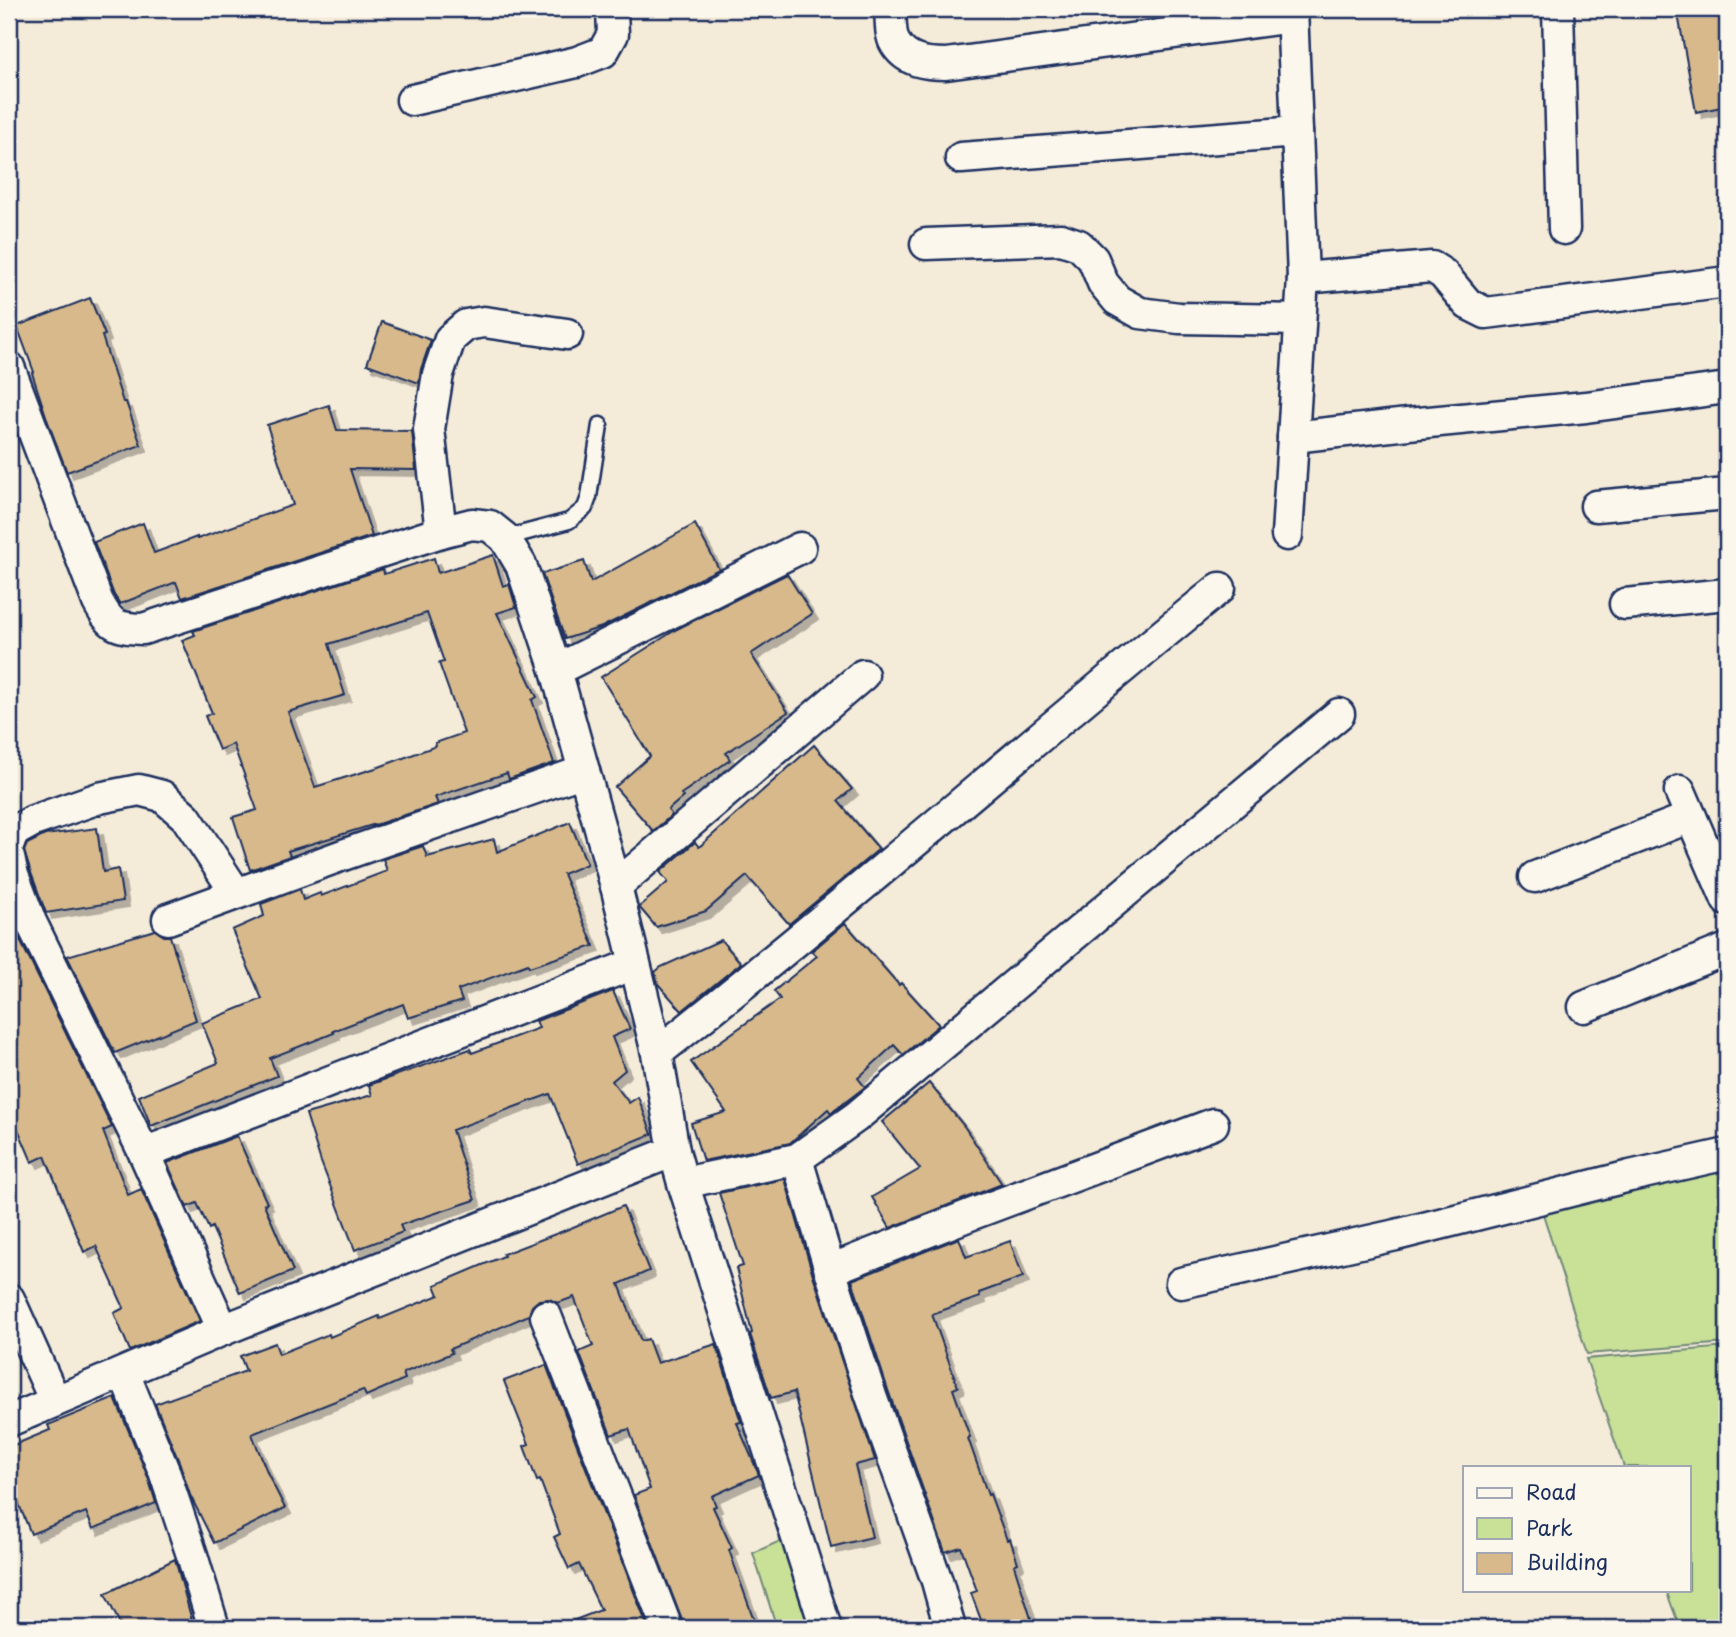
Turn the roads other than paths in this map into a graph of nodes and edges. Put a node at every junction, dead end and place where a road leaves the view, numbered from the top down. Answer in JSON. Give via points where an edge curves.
{"nodes":[{"id":1,"x":612,"y":9,"type":"edge"},
{"id":2,"x":890,"y":9,"type":"edge"},
{"id":3,"x":1558,"y":9,"type":"edge"},
{"id":4,"x":1292,"y":13,"type":"edge"},
{"id":5,"x":412,"y":100,"type":"dead end"},
{"id":6,"x":1297,"y":132,"type":"junction"},
{"id":7,"x":961,"y":158,"type":"dead end"},
{"id":8,"x":1564,"y":229,"type":"dead end"},
{"id":9,"x":926,"y":244,"type":"dead end"},
{"id":10,"x":1303,"y":278,"type":"junction"},
{"id":11,"x":1727,"y":282,"type":"edge"},
{"id":12,"x":1300,"y":320,"type":"junction"},
{"id":13,"x":566,"y":334,"type":"dead end"},
{"id":14,"x":12,"y":385,"type":"edge"},
{"id":15,"x":1727,"y":388,"type":"edge"},
{"id":16,"x":600,"y":425,"type":"dead end"},
{"id":17,"x":1293,"y":437,"type":"junction"},
{"id":18,"x":1727,"y":494,"type":"edge"},
{"id":19,"x":1596,"y":506,"type":"dead end"},
{"id":20,"x":441,"y":531,"type":"junction"},
{"id":21,"x":1287,"y":536,"type":"dead end"},
{"id":22,"x":505,"y":538,"type":"junction"},
{"id":23,"x":800,"y":548,"type":"dead end"},
{"id":24,"x":1220,"y":588,"type":"dead end"},
{"id":25,"x":1727,"y":594,"type":"edge"},
{"id":26,"x":1625,"y":604,"type":"dead end"},
{"id":27,"x":556,"y":670,"type":"junction"},
{"id":28,"x":863,"y":675,"type":"dead end"},
{"id":29,"x":1339,"y":714,"type":"dead end"},
{"id":30,"x":584,"y":771,"type":"junction"},
{"id":31,"x":9,"y":843,"type":"edge"},
{"id":32,"x":9,"y":858,"type":"edge"},
{"id":33,"x":1535,"y":877,"type":"dead end"},
{"id":34,"x":616,"y":886,"type":"junction"},
{"id":35,"x":236,"y":893,"type":"junction"},
{"id":36,"x":1727,"y":900,"type":"edge"},
{"id":37,"x":168,"y":919,"type":"dead end"},
{"id":38,"x":1727,"y":949,"type":"edge"},
{"id":39,"x":634,"y":964,"type":"junction"},
{"id":40,"x":1584,"y":1007,"type":"dead end"},
{"id":41,"x":657,"y":1053,"type":"junction"},
{"id":42,"x":1213,"y":1124,"type":"dead end"},
{"id":43,"x":674,"y":1151,"type":"junction"},
{"id":44,"x":144,"y":1153,"type":"junction"},
{"id":45,"x":1727,"y":1154,"type":"edge"},
{"id":46,"x":797,"y":1159,"type":"junction"},
{"id":47,"x":683,"y":1183,"type":"junction"},
{"id":48,"x":830,"y":1270,"type":"junction"},
{"id":49,"x":1181,"y":1283,"type":"dead end"},
{"id":50,"x":9,"y":1299,"type":"edge"},
{"id":51,"x":546,"y":1316,"type":"dead end"},
{"id":52,"x":223,"y":1330,"type":"junction"},
{"id":53,"x":124,"y":1373,"type":"junction"},
{"id":54,"x":55,"y":1401,"type":"junction"},
{"id":55,"x":9,"y":1421,"type":"edge"},
{"id":56,"x":214,"y":1628,"type":"edge"},
{"id":57,"x":667,"y":1628,"type":"edge"},
{"id":58,"x":826,"y":1628,"type":"edge"},
{"id":59,"x":950,"y":1628,"type":"edge"}],
"edges":[{"from":1,"to":5,"type":"street","via":[[613,34],[603,52]]},
{"from":2,"to":4,"type":"street","via":[[894,42],[908,57],[927,64]]},
{"from":3,"to":8,"type":"street"},
{"from":4,"to":6,"type":"street"},
{"from":6,"to":7,"type":"street"},
{"from":6,"to":10,"type":"street"},
{"from":9,"to":12,"type":"street","via":[[1061,239],[1079,245],[1093,259],[1117,300],[1140,313]]},
{"from":10,"to":11,"type":"street","via":[[1432,267],[1468,304],[1486,313]]},
{"from":10,"to":12,"type":"street"},
{"from":12,"to":17,"type":"street"},
{"from":13,"to":20,"type":"street","via":[[484,322],[466,325],[450,339],[438,374],[429,429]]},
{"from":14,"to":20,"type":"street","via":[[98,603],[107,619],[122,628],[143,629]]},
{"from":15,"to":17,"type":"street"},
{"from":16,"to":22,"type":"lane","via":[[585,508],[569,521]]},
{"from":17,"to":21,"type":"street"},
{"from":18,"to":19,"type":"street"},
{"from":20,"to":22,"type":"street","via":[[472,524],[490,526]]},
{"from":22,"to":27,"type":"street","via":[[521,565]]},
{"from":23,"to":27,"type":"street"},
{"from":24,"to":41,"type":"street"},
{"from":25,"to":26,"type":"street"},
{"from":27,"to":30,"type":"street"},
{"from":28,"to":34,"type":"street"},
{"from":29,"to":46,"type":"street","via":[[856,1117]]},
{"from":30,"to":34,"type":"street"},
{"from":30,"to":35,"type":"street"},
{"from":31,"to":35,"type":"street","via":[[13,832],[33,821],[99,798],[139,790],[162,796],[186,817]]},
{"from":32,"to":44,"type":"street","via":[[31,922]]},
{"from":33,"to":36,"type":"street","via":[[1686,804]]},
{"from":34,"to":39,"type":"street"},
{"from":35,"to":37,"type":"street"},
{"from":38,"to":40,"type":"street"},
{"from":39,"to":41,"type":"street"},
{"from":39,"to":44,"type":"street"},
{"from":41,"to":43,"type":"street"},
{"from":42,"to":48,"type":"street"},
{"from":43,"to":47,"type":"street"},
{"from":43,"to":52,"type":"street"},
{"from":44,"to":52,"type":"street"},
{"from":45,"to":49,"type":"street"},
{"from":46,"to":47,"type":"street"},
{"from":46,"to":48,"type":"street"},
{"from":47,"to":58,"type":"street"},
{"from":48,"to":59,"type":"street"},
{"from":50,"to":54,"type":"street"},
{"from":51,"to":57,"type":"street"},
{"from":52,"to":53,"type":"street"},
{"from":53,"to":54,"type":"street"},
{"from":53,"to":56,"type":"street","via":[[164,1471]]},
{"from":54,"to":55,"type":"street"}]}
